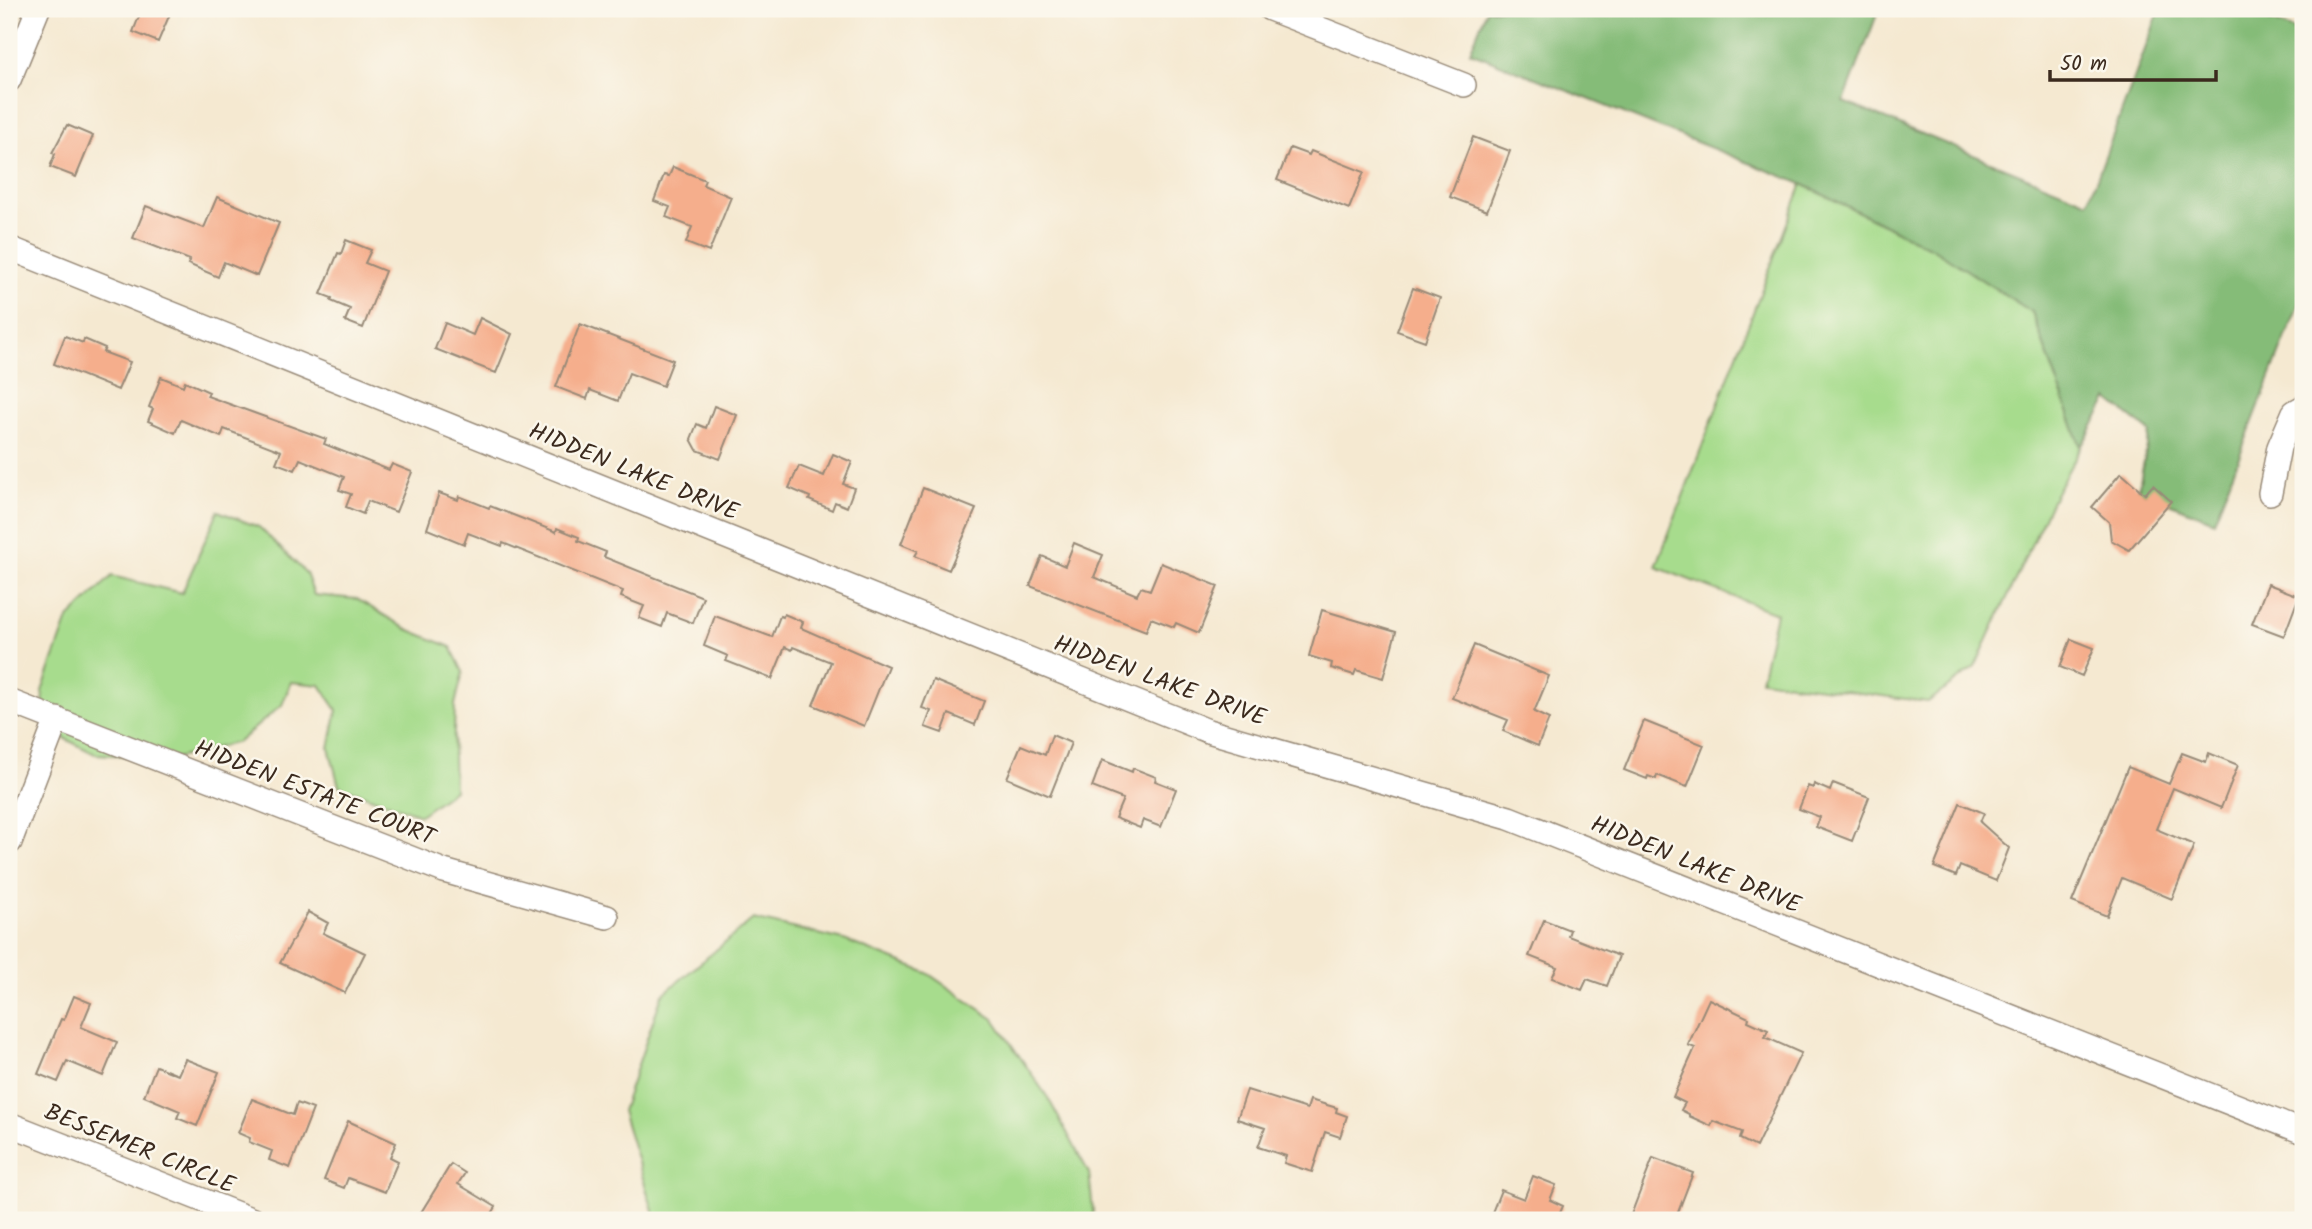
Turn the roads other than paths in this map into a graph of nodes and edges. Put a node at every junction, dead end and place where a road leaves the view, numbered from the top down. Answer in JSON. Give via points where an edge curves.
{"nodes":[{"id":1,"x":38,"y":9,"type":"edge"},
{"id":2,"x":1270,"y":9,"type":"edge"},
{"id":3,"x":9,"y":80,"type":"edge"},
{"id":4,"x":1464,"y":85,"type":"dead end"},
{"id":5,"x":9,"y":248,"type":"edge"},
{"id":6,"x":2303,"y":407,"type":"edge"},
{"id":7,"x":2270,"y":493,"type":"dead end"},
{"id":8,"x":9,"y":701,"type":"edge"},
{"id":9,"x":57,"y":719,"type":"junction"},
{"id":10,"x":10,"y":842,"type":"edge"},
{"id":11,"x":607,"y":917,"type":"dead end"},
{"id":12,"x":9,"y":1124,"type":"edge"},
{"id":13,"x":2303,"y":1132,"type":"edge"},
{"id":14,"x":253,"y":1220,"type":"edge"}],
"edges":[{"from":1,"to":3,"type":"street"},
{"from":2,"to":4,"type":"street"},
{"from":5,"to":13,"type":"street","name":"HIDDEN LAKE DRIVE","via":[[1208,731],[1509,818]]},
{"from":6,"to":7,"type":"street","via":[[2294,412],[2279,446]]},
{"from":8,"to":9,"type":"street","name":"HIDDEN ESTATE COURT"},
{"from":9,"to":10,"type":"street"},
{"from":9,"to":11,"type":"street","name":"HIDDEN ESTATE COURT","via":[[444,871]]},
{"from":12,"to":14,"type":"street","name":"BESSEMER CIRCLE"}]}
